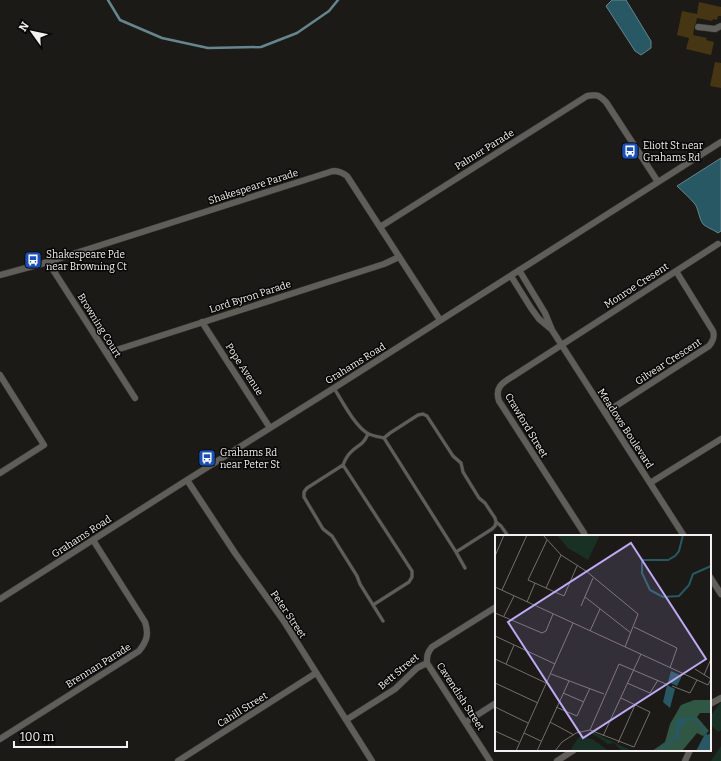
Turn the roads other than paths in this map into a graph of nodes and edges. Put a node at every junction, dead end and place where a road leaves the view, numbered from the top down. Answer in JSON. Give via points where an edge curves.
{"nodes":[{"id":1,"x":721,"y":26,"type":"edge"},
{"id":2,"x":698,"y":27,"type":"dead end"},
{"id":3,"x":721,"y":142,"type":"edge"},
{"id":4,"x":658,"y":182,"type":"junction"},
{"id":5,"x":380,"y":227,"type":"junction"},
{"id":6,"x":720,"y":244,"type":"edge"},
{"id":7,"x":399,"y":257,"type":"junction"},
{"id":8,"x":48,"y":262,"type":"junction"},
{"id":9,"x":519,"y":270,"type":"junction"},
{"id":10,"x":676,"y":271,"type":"junction"},
{"id":11,"x":0,"y":275,"type":"edge"},
{"id":12,"x":510,"y":276,"type":"junction"},
{"id":13,"x":440,"y":320,"type":"junction"},
{"id":14,"x":202,"y":322,"type":"junction"},
{"id":15,"x":552,"y":330,"type":"junction"},
{"id":16,"x":562,"y":345,"type":"junction"},
{"id":17,"x":107,"y":353,"type":"junction"},
{"id":18,"x":0,"y":375,"type":"edge"},
{"id":19,"x":334,"y":388,"type":"junction"},
{"id":20,"x":135,"y":398,"type":"dead end"},
{"id":21,"x":605,"y":413,"type":"junction"},
{"id":22,"x":270,"y":428,"type":"junction"},
{"id":23,"x":368,"y":434,"type":"junction"},
{"id":24,"x":384,"y":438,"type":"junction"},
{"id":25,"x":721,"y":439,"type":"edge"},
{"id":26,"x":343,"y":465,"type":"junction"},
{"id":27,"x":0,"y":473,"type":"edge"},
{"id":28,"x":187,"y":480,"type":"junction"},
{"id":29,"x":650,"y":483,"type":"junction"},
{"id":30,"x":496,"y":522,"type":"junction"},
{"id":31,"x":507,"y":535,"type":"edge"},
{"id":32,"x":585,"y":535,"type":"edge"},
{"id":33,"x":683,"y":535,"type":"edge"},
{"id":34,"x":92,"y":540,"type":"junction"},
{"id":35,"x":456,"y":552,"type":"junction"},
{"id":36,"x":465,"y":568,"type":"dead end"},
{"id":37,"x":711,"y":579,"type":"edge"},
{"id":38,"x":721,"y":594,"type":"edge"},
{"id":39,"x":0,"y":599,"type":"edge"},
{"id":40,"x":373,"y":605,"type":"junction"},
{"id":41,"x":495,"y":608,"type":"edge"},
{"id":42,"x":383,"y":620,"type":"dead end"},
{"id":43,"x":427,"y":663,"type":"junction"},
{"id":44,"x":316,"y":673,"type":"junction"},
{"id":45,"x":721,"y":698,"type":"edge"},
{"id":46,"x":711,"y":703,"type":"edge"},
{"id":47,"x":495,"y":704,"type":"edge"},
{"id":48,"x":346,"y":720,"type":"junction"},
{"id":49,"x":466,"y":722,"type":"junction"},
{"id":50,"x":0,"y":739,"type":"edge"},
{"id":51,"x":572,"y":751,"type":"edge"},
{"id":52,"x":690,"y":751,"type":"edge"},
{"id":53,"x":178,"y":761,"type":"edge"},
{"id":54,"x":372,"y":761,"type":"edge"},
{"id":55,"x":490,"y":761,"type":"edge"},
{"id":56,"x":557,"y":761,"type":"edge"},
{"id":57,"x":685,"y":761,"type":"edge"}],
"edges":[{"from":1,"to":2,"type":"street","via":[[715,29]]},
{"from":3,"to":4,"type":"street","name":"Grahams Road"},
{"from":4,"to":5,"type":"street","name":"Palmer Parade","via":[[606,102],[594,94]]},
{"from":4,"to":9,"type":"street","name":"Grahams Road"},
{"from":5,"to":7,"type":"street","name":"Shakespeare Parade"},
{"from":5,"to":8,"type":"street","name":"Shakespeare Parade","via":[[347,176],[333,171]]},
{"from":6,"to":10,"type":"street","name":"Monroe Cresent"},
{"from":7,"to":13,"type":"street","name":"Shakespeare Parade"},
{"from":7,"to":14,"type":"street","name":"Lord Byron Parade"},
{"from":8,"to":11,"type":"street","name":"Shakespeare Parade"},
{"from":8,"to":17,"type":"street","name":"Browning Court"},
{"from":9,"to":12,"type":"street","name":"Grahams Road"},
{"from":9,"to":15,"type":"street","name":"Meadows Boulevard","via":[[545,313]]},
{"from":10,"to":16,"type":"street","name":"Monroe Cresent"},
{"from":10,"to":21,"type":"street","name":"Gilvear Crescent","via":[[713,331],[712,343]]},
{"from":12,"to":13,"type":"street","name":"Grahams Road"},
{"from":12,"to":15,"type":"street","name":"Meadows Boulevard","via":[[539,319]]},
{"from":13,"to":19,"type":"street","name":"Grahams Road"},
{"from":14,"to":17,"type":"street","name":"Lord Byron Parade"},
{"from":14,"to":22,"type":"street","name":"Pope Avenue"},
{"from":15,"to":16,"type":"street","name":"Meadows Boulevard"},
{"from":16,"to":21,"type":"street","name":"Meadows Boulevard"},
{"from":16,"to":32,"type":"street","name":"Crawford Street","via":[[502,384],[497,395]]},
{"from":17,"to":20,"type":"street","name":"Browning Court"},
{"from":18,"to":27,"type":"street","via":[[44,445]]},
{"from":19,"to":22,"type":"street","name":"Grahams Road"},
{"from":19,"to":23,"type":"lane","via":[[352,417]]},
{"from":21,"to":29,"type":"street","name":"Meadows Boulevard"},
{"from":22,"to":28,"type":"street","name":"Grahams Road"},
{"from":23,"to":24,"type":"lane"},
{"from":23,"to":26,"type":"lane","via":[[365,441],[350,452]]},
{"from":24,"to":30,"type":"lane","via":[[418,415],[427,416]]},
{"from":24,"to":35,"type":"lane"},
{"from":25,"to":29,"type":"street"},
{"from":26,"to":40,"type":"lane","via":[[412,571],[412,577],[408,582]]},
{"from":26,"to":40,"type":"lane","via":[[307,488],[304,497],[323,529],[332,536]]},
{"from":28,"to":34,"type":"street","name":"Grahams Road"},
{"from":28,"to":44,"type":"street","name":"Peter Street","via":[[283,620]]},
{"from":29,"to":33,"type":"street","name":"Meadows Boulevard"},
{"from":30,"to":31,"type":"lane"},
{"from":30,"to":35,"type":"lane","via":[[492,529]]},
{"from":34,"to":39,"type":"street","name":"Grahams Road"},
{"from":34,"to":50,"type":"street","name":"Brennan Parade","via":[[145,622],[147,637],[144,645],[139,651]]},
{"from":35,"to":36,"type":"lane"},
{"from":37,"to":38,"type":"street"},
{"from":40,"to":42,"type":"lane"},
{"from":41,"to":43,"type":"street","name":"Bett Street","via":[[432,647],[428,652]]},
{"from":43,"to":48,"type":"street","name":"Bett Street","via":[[417,668],[395,690]]},
{"from":43,"to":49,"type":"street","name":"Cavendish Street"},
{"from":44,"to":48,"type":"street","name":"Peter Street"},
{"from":44,"to":53,"type":"street","name":"Cahill Street"},
{"from":45,"to":46,"type":"street"},
{"from":47,"to":49,"type":"street"},
{"from":48,"to":54,"type":"street","name":"Peter Street"},
{"from":49,"to":55,"type":"street","name":"Cavendish Street"},
{"from":51,"to":56,"type":"street"},
{"from":52,"to":57,"type":"street"}]}
